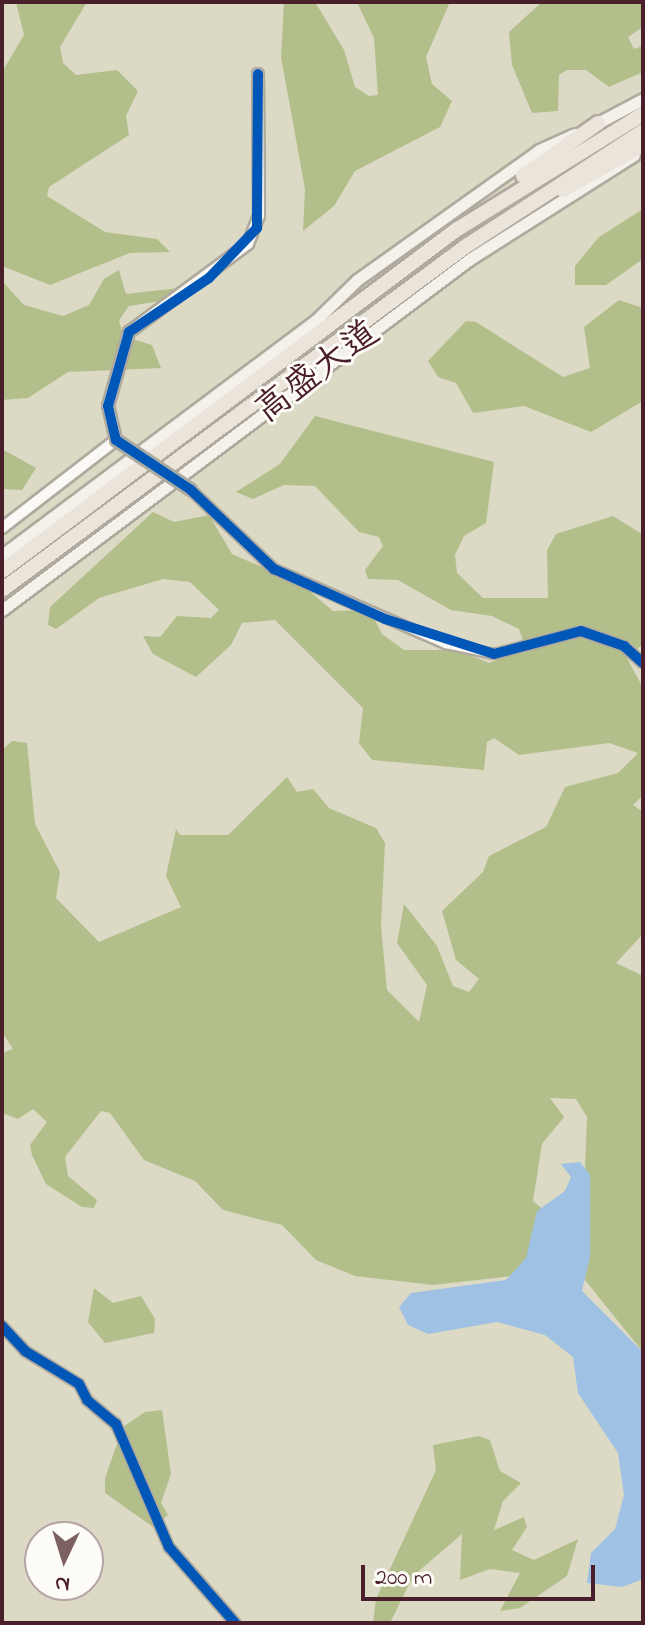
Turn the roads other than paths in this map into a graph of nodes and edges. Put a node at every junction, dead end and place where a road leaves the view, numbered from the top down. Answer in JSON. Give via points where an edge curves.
{"nodes":[{"id":1,"x":258,"y":74,"type":"dead end"},
{"id":2,"x":643,"y":99,"type":"edge"},
{"id":3,"x":643,"y":114,"type":"edge"},
{"id":4,"x":598,"y":123,"type":"junction"},
{"id":5,"x":643,"y":131,"type":"edge"},
{"id":6,"x":643,"y":147,"type":"edge"},
{"id":7,"x":456,"y":230,"type":"junction"},
{"id":8,"x":466,"y":246,"type":"junction"},
{"id":9,"x":242,"y":402,"type":"junction"},
{"id":10,"x":116,"y":440,"type":"junction"},
{"id":11,"x":191,"y":490,"type":"joint"},
{"id":12,"x":2,"y":528,"type":"edge"},
{"id":13,"x":2,"y":555,"type":"edge"},
{"id":14,"x":2,"y":571,"type":"edge"},
{"id":15,"x":2,"y":590,"type":"edge"},
{"id":16,"x":2,"y":610,"type":"edge"},
{"id":17,"x":643,"y":663,"type":"edge"},
{"id":18,"x":2,"y":1326,"type":"edge"},
{"id":19,"x":235,"y":1623,"type":"edge"}],
"edges":[{"from":1,"to":10,"type":"street","via":[[257,228],[209,278],[129,332],[108,406]]},
{"from":2,"to":4,"type":"main road","name":"高盛大道"},
{"from":3,"to":7,"type":"highway","name":"高盛大道"},
{"from":4,"to":7,"type":"highway"},
{"from":4,"to":13,"type":"main road","name":"高盛大道","via":[[539,150],[357,280],[315,321]]},
{"from":5,"to":8,"type":"highway","name":"高盛大道"},
{"from":6,"to":8,"type":"highway"},
{"from":6,"to":16,"type":"main road","name":"高盛大道","via":[[470,259]]},
{"from":7,"to":9,"type":"highway","name":"高盛大道"},
{"from":8,"to":9,"type":"highway","name":"高盛大道"},
{"from":9,"to":14,"type":"highway","name":"高盛大道"},
{"from":9,"to":15,"type":"highway","name":"高盛大道"},
{"from":10,"to":11,"type":"street","bridge":true},
{"from":10,"to":12,"type":"street"},
{"from":11,"to":17,"type":"street","via":[[274,569],[446,644],[494,654],[581,631],[624,646]]},
{"from":18,"to":19,"type":"street","via":[[25,1351],[79,1384],[87,1400],[116,1424],[169,1547]]}]}
